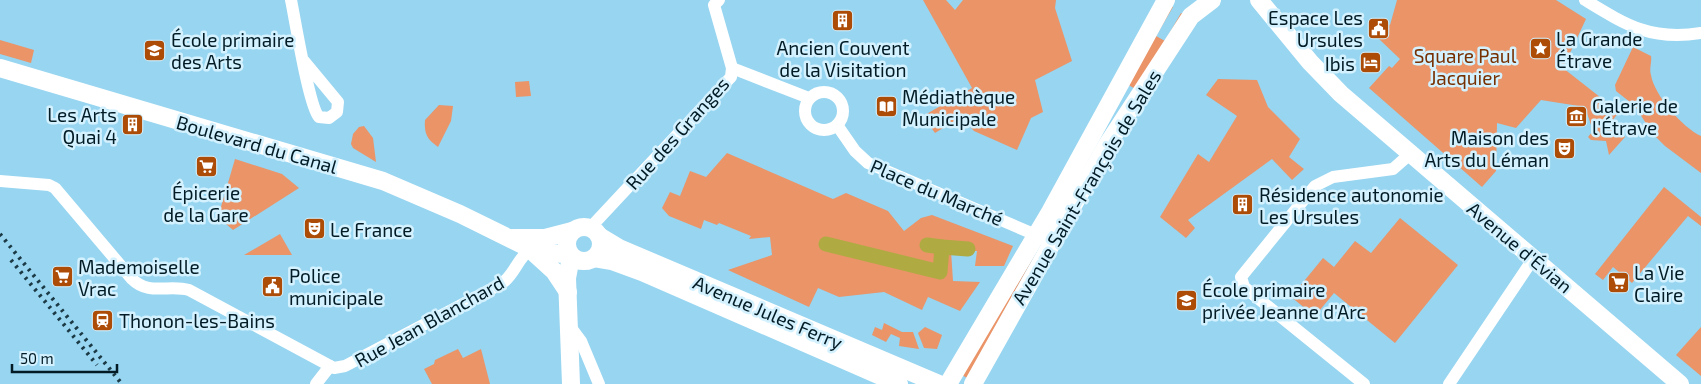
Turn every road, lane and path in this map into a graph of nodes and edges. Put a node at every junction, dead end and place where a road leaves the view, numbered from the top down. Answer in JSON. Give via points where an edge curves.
{"nodes":[{"id":1,"x":291,"y":0,"type":"edge"},
{"id":2,"x":719,"y":0,"type":"edge"},
{"id":3,"x":1166,"y":0,"type":"edge"},
{"id":4,"x":1212,"y":0,"type":"edge"},
{"id":5,"x":1259,"y":0,"type":"edge"},
{"id":6,"x":1585,"y":0,"type":"edge"},
{"id":7,"x":1701,"y":33,"type":"edge"},
{"id":8,"x":304,"y":61,"type":"dead end"},
{"id":9,"x":0,"y":68,"type":"edge"},
{"id":10,"x":732,"y":68,"type":"junction"},
{"id":11,"x":809,"y":98,"type":"junction"},
{"id":12,"x":837,"y":125,"type":"junction"},
{"id":13,"x":1410,"y":154,"type":"junction"},
{"id":14,"x":0,"y":181,"type":"edge"},
{"id":15,"x":572,"y":231,"type":"junction"},
{"id":16,"x":595,"y":232,"type":"junction"},
{"id":17,"x":508,"y":237,"type":"junction"},
{"id":18,"x":1044,"y":238,"type":"junction"},
{"id":19,"x":531,"y":249,"type":"junction"},
{"id":20,"x":581,"y":257,"type":"junction"},
{"id":21,"x":1532,"y":258,"type":"junction"},
{"id":22,"x":568,"y":292,"type":"junction"},
{"id":23,"x":753,"y":313,"type":"junction"},
{"id":24,"x":569,"y":325,"type":"junction"},
{"id":25,"x":330,"y":366,"type":"junction"},
{"id":26,"x":316,"y":384,"type":"edge"},
{"id":27,"x":571,"y":384,"type":"edge"},
{"id":28,"x":598,"y":384,"type":"edge"},
{"id":29,"x":899,"y":384,"type":"edge"},
{"id":30,"x":939,"y":384,"type":"edge"},
{"id":31,"x":948,"y":384,"type":"edge"},
{"id":32,"x":973,"y":384,"type":"edge"},
{"id":33,"x":1364,"y":384,"type":"edge"},
{"id":34,"x":1449,"y":384,"type":"edge"},
{"id":35,"x":1680,"y":384,"type":"edge"}],
"edges":[{"from":1,"to":8,"type":"street"},
{"from":2,"to":10,"type":"street","name":"Rue des Granges","via":[[715,3],[715,10]]},
{"from":3,"to":18,"type":"street","name":"Avenue Saint-François de Sales"},
{"from":4,"to":18,"type":"street","name":"Avenue Saint-François de Sales","via":[[1195,11],[1186,22]]},
{"from":5,"to":13,"type":"street","name":"Avenue d'Évian","via":[[1325,79]]},
{"from":6,"to":7,"type":"street","via":[[1643,32],[1666,36]]},
{"from":9,"to":17,"type":"street","name":"Boulevard du Canal","via":[[366,176],[430,200]]},
{"from":10,"to":11,"type":"street"},
{"from":10,"to":16,"type":"street","name":"Rue des Granges","via":[[731,77]]},
{"from":11,"to":12,"type":"street","via":[[804,112],[811,125],[824,130]]},
{"from":11,"to":12,"type":"street","via":[[822,91],[838,98],[843,111]]},
{"from":12,"to":18,"type":"street","name":"Place du Marché","via":[[868,163]]},
{"from":13,"to":21,"type":"street","name":"Avenue d'Évian"},
{"from":13,"to":33,"type":"street","via":[[1393,168],[1333,178],[1315,186],[1241,277],[1244,287]]},
{"from":14,"to":25,"type":"street","name":"Rue Jean Blanchard","via":[[55,188],[136,283],[152,290],[183,288],[195,293]]},
{"from":15,"to":16,"type":"street","via":[[581,227]]},
{"from":15,"to":17,"type":"street","name":"Boulevard du Canal","via":[[545,238]]},
{"from":15,"to":20,"type":"street","via":[[566,242]]},
{"from":16,"to":20,"type":"street","via":[[601,248]]},
{"from":16,"to":23,"type":"street","name":"Avenue Jules Ferry","via":[[619,248]]},
{"from":17,"to":19,"type":"street","name":"Boulevard du Canal"},
{"from":18,"to":31,"type":"street","name":"Avenue Saint-François de Sales"},
{"from":18,"to":32,"type":"street","name":"Avenue Saint-François de Sales"},
{"from":19,"to":20,"type":"street","name":"Boulevard du Canal"},
{"from":19,"to":22,"type":"street","via":[[554,271]]},
{"from":19,"to":25,"type":"street","name":"Rue Jean Blanchard","via":[[513,274],[501,284],[345,366]]},
{"from":20,"to":22,"type":"street"},
{"from":20,"to":23,"type":"street","name":"Avenue Jules Ferry","via":[[612,261]]},
{"from":21,"to":34,"type":"street"},
{"from":21,"to":35,"type":"street","name":"Avenue d'Évian"},
{"from":22,"to":24,"type":"street"},
{"from":23,"to":29,"type":"street","name":"Avenue Jules Ferry"},
{"from":23,"to":30,"type":"street","name":"Avenue Jules Ferry"},
{"from":24,"to":27,"type":"street"},
{"from":24,"to":28,"type":"street","via":[[581,341]]},
{"from":25,"to":26,"type":"street"}]}
